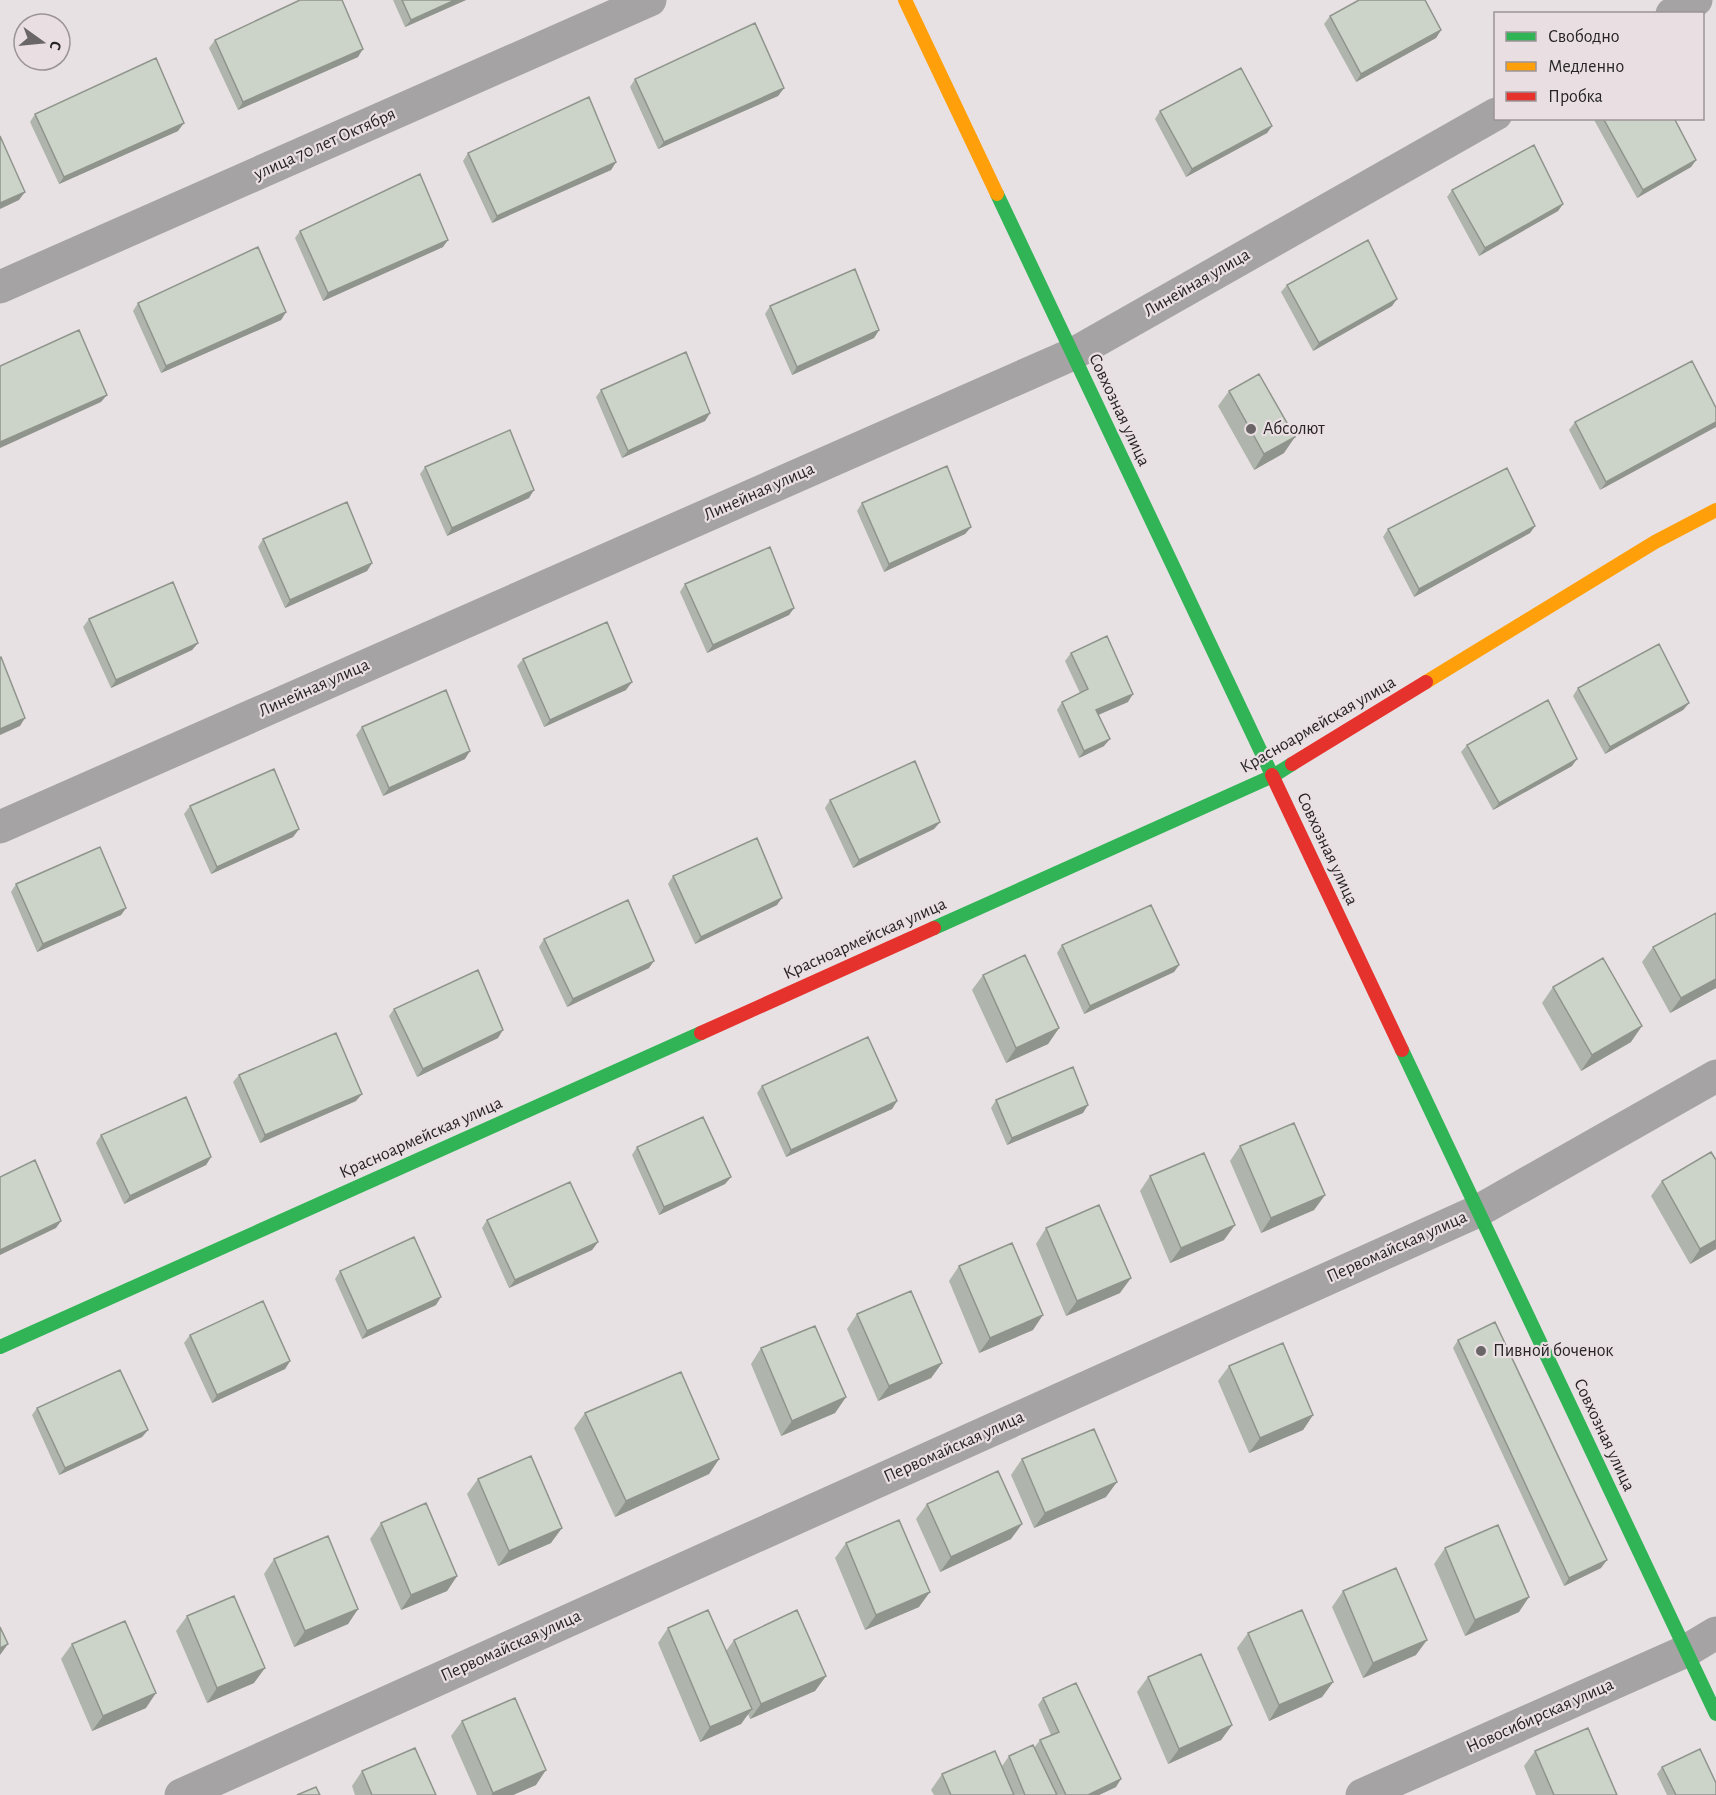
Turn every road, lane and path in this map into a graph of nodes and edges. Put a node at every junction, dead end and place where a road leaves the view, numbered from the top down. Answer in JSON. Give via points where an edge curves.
{"nodes":[{"id":1,"x":650,"y":0,"type":"edge"},
{"id":2,"x":905,"y":0,"type":"edge"},
{"id":3,"x":1696,"y":0,"type":"edge"},
{"id":4,"x":1675,"y":12,"type":"edge"},
{"id":5,"x":1494,"y":115,"type":"edge"},
{"id":6,"x":0,"y":287,"type":"edge"},
{"id":7,"x":1073,"y":354,"type":"junction"},
{"id":8,"x":1716,"y":510,"type":"edge"},
{"id":9,"x":1273,"y":776,"type":"junction"},
{"id":10,"x":0,"y":827,"type":"edge"},
{"id":11,"x":1716,"y":1076,"type":"edge"},
{"id":12,"x":1478,"y":1211,"type":"junction"},
{"id":13,"x":0,"y":1347,"type":"edge"},
{"id":14,"x":1716,"y":1633,"type":"edge"},
{"id":15,"x":1686,"y":1651,"type":"junction"},
{"id":16,"x":1716,"y":1714,"type":"edge"},
{"id":17,"x":181,"y":1795,"type":"edge"},
{"id":18,"x":1362,"y":1795,"type":"edge"}],
"edges":[{"from":1,"to":6,"type":"street","name":"улица 70 лет Октября"},
{"from":2,"to":7,"type":"street","name":"Совхозная улица"},
{"from":3,"to":4,"type":"street"},
{"from":5,"to":7,"type":"street","name":"Линейная улица"},
{"from":7,"to":9,"type":"street","name":"Совхозная улица"},
{"from":7,"to":10,"type":"street","name":"Линейная улица"},
{"from":8,"to":9,"type":"street","name":"Красноармейская улица","via":[[1655,542]]},
{"from":9,"to":12,"type":"street","name":"Совхозная улица"},
{"from":9,"to":13,"type":"street","name":"Красноармейская улица"},
{"from":11,"to":12,"type":"street","name":"Первомайская улица"},
{"from":12,"to":15,"type":"street","name":"Совхозная улица"},
{"from":12,"to":17,"type":"street","name":"Первомайская улица"},
{"from":14,"to":15,"type":"street","name":"Новосибирская улица"},
{"from":15,"to":16,"type":"street","name":"Совхозная улица"},
{"from":15,"to":18,"type":"street","name":"Новосибирская улица"}]}
